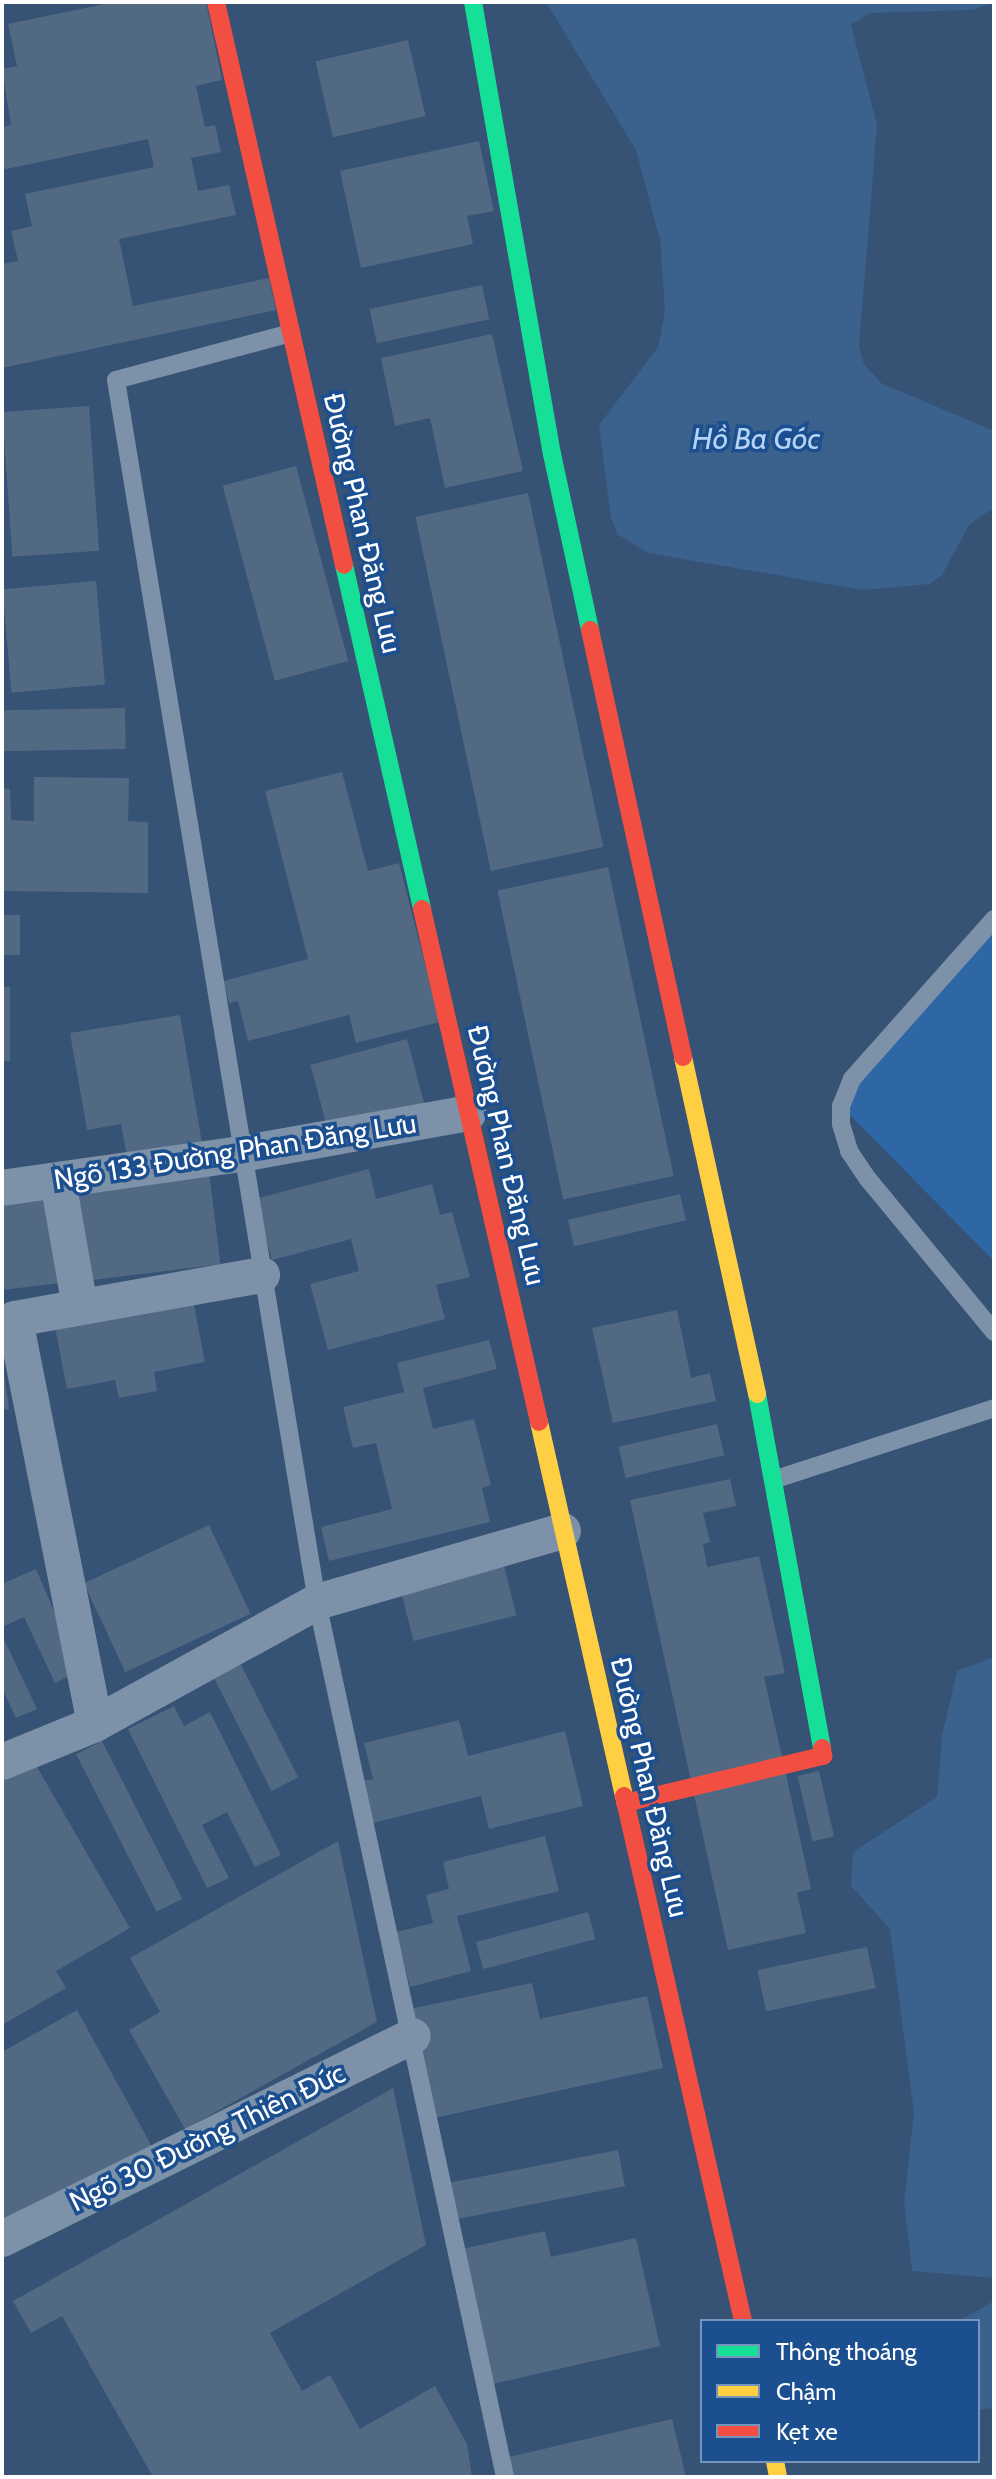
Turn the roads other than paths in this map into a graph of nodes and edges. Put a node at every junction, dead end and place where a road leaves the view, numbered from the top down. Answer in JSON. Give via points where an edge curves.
{"nodes":[{"id":1,"x":216,"y":2,"type":"edge"},
{"id":2,"x":473,"y":2,"type":"edge"},
{"id":3,"x":291,"y":333,"type":"junction"},
{"id":4,"x":994,"y":919,"type":"edge"},
{"id":5,"x":468,"y":1113,"type":"junction"},
{"id":6,"x":241,"y":1154,"type":"junction"},
{"id":7,"x":58,"y":1181,"type":"junction"},
{"id":8,"x":2,"y":1188,"type":"edge"},
{"id":9,"x":262,"y":1275,"type":"junction"},
{"id":10,"x":80,"y":1307,"type":"junction"},
{"id":11,"x":994,"y":1332,"type":"edge"},
{"id":12,"x":994,"y":1408,"type":"edge"},
{"id":13,"x":775,"y":1479,"type":"junction"},
{"id":14,"x":563,"y":1531,"type":"junction"},
{"id":15,"x":317,"y":1602,"type":"junction"},
{"id":16,"x":95,"y":1724,"type":"junction"},
{"id":17,"x":2,"y":1762,"type":"edge"},
{"id":18,"x":625,"y":1803,"type":"junction"},
{"id":19,"x":412,"y":2036,"type":"junction"},
{"id":20,"x":2,"y":2239,"type":"edge"},
{"id":21,"x":743,"y":2319,"type":"edge"},
{"id":22,"x":505,"y":2477,"type":"edge"}],
"edges":[{"from":1,"to":3,"type":"main road","name":"Đường Phan Đăng Lưu"},
{"from":2,"to":13,"type":"main road","via":[[552,454]]},
{"from":3,"to":5,"type":"main road","name":"Đường Phan Đăng Lưu"},
{"from":3,"to":6,"type":"lane","via":[[116,380]]},
{"from":4,"to":11,"type":"lane","via":[[852,1079],[841,1106],[849,1151]]},
{"from":5,"to":6,"type":"street","name":"Ngõ 133 Đường Phan Đăng Lưu"},
{"from":5,"to":14,"type":"main road","name":"Đường Phan Đăng Lưu"},
{"from":6,"to":7,"type":"street","name":"Ngõ 133 Đường Phan Đăng Lưu"},
{"from":6,"to":9,"type":"lane"},
{"from":7,"to":8,"type":"street","name":"Ngõ 133 Đường Phan Đăng Lưu"},
{"from":7,"to":10,"type":"street"},
{"from":9,"to":10,"type":"street"},
{"from":9,"to":15,"type":"lane"},
{"from":10,"to":16,"type":"street","via":[[15,1319]]},
{"from":12,"to":13,"type":"lane"},
{"from":13,"to":18,"type":"main road","via":[[823,1756]]},
{"from":14,"to":15,"type":"street"},
{"from":14,"to":18,"type":"main road","name":"Đường Phan Đăng Lưu"},
{"from":15,"to":16,"type":"street"},
{"from":15,"to":19,"type":"lane"},
{"from":16,"to":17,"type":"street"},
{"from":18,"to":21,"type":"main road","name":"Đường Phan Đăng Lưu"},
{"from":19,"to":20,"type":"street","name":"Ngõ 30 Đường Thiên Đức"},
{"from":19,"to":22,"type":"lane"}]}
